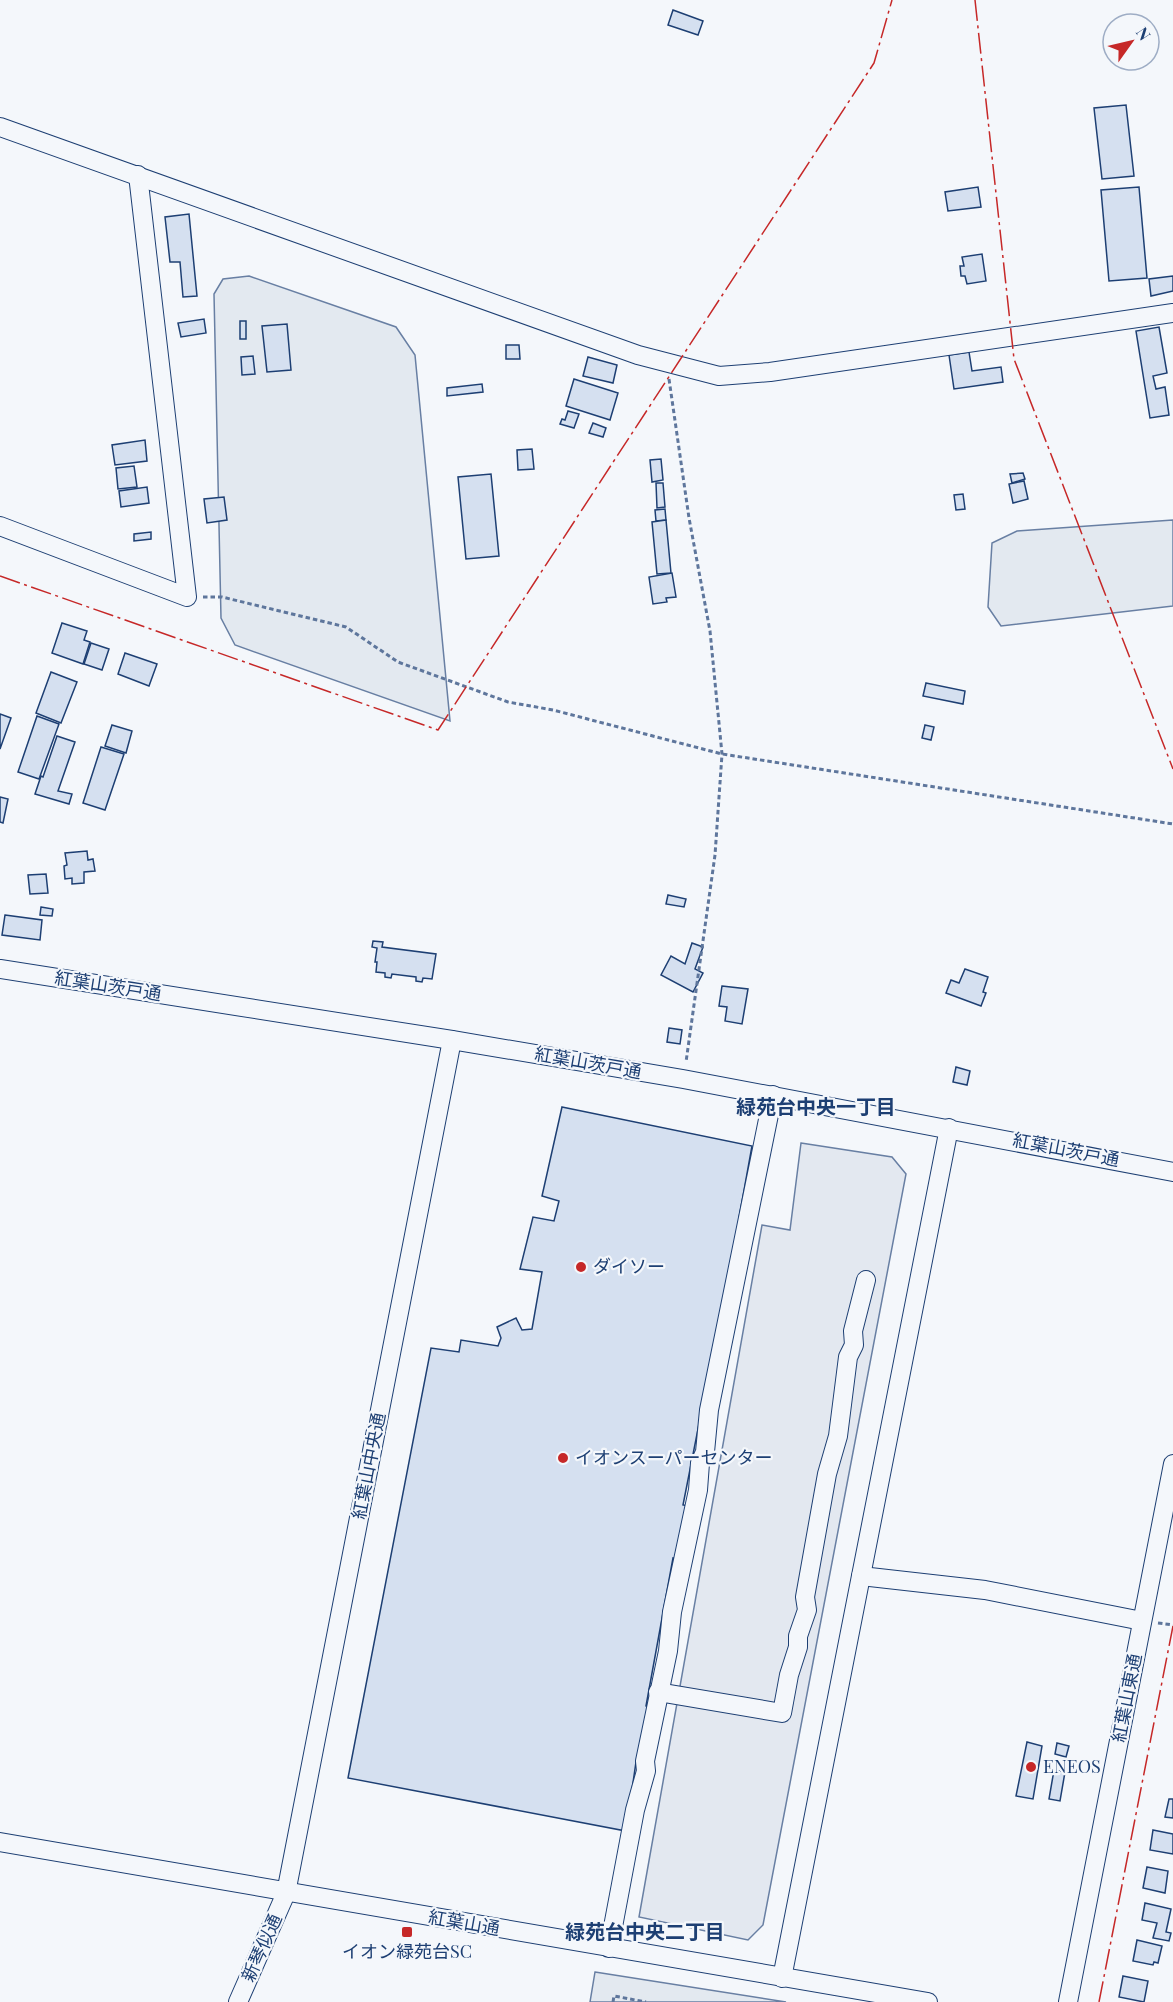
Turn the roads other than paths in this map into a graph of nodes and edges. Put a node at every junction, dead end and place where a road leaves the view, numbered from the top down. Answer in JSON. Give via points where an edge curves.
{"nodes":[{"id":1,"x":0,"y":127,"type":"edge"},
{"id":2,"x":138,"y":175,"type":"junction"},
{"id":3,"x":1173,"y":313,"type":"edge"},
{"id":4,"x":0,"y":526,"type":"edge"},
{"id":5,"x":0,"y":969,"type":"edge"},
{"id":6,"x":452,"y":1040,"type":"junction"},
{"id":7,"x":773,"y":1095,"type":"junction"},
{"id":8,"x":949,"y":1128,"type":"junction"},
{"id":9,"x":1173,"y":1172,"type":"edge"},
{"id":10,"x":866,"y":1280,"type":"dead end"},
{"id":11,"x":1173,"y":1464,"type":"edge"},
{"id":12,"x":861,"y":1576,"type":"junction"},
{"id":13,"x":1149,"y":1622,"type":"junction"},
{"id":14,"x":658,"y":1692,"type":"junction"},
{"id":15,"x":0,"y":1842,"type":"edge"},
{"id":16,"x":286,"y":1893,"type":"junction"},
{"id":17,"x":609,"y":1948,"type":"junction"},
{"id":18,"x":782,"y":1978,"type":"junction"},
{"id":19,"x":899,"y":2000,"type":"edge"},
{"id":20,"x":238,"y":2002,"type":"edge"},
{"id":21,"x":928,"y":2002,"type":"edge"},
{"id":22,"x":1068,"y":2002,"type":"edge"}],
"edges":[{"from":1,"to":2,"type":"street"},
{"from":2,"to":3,"type":"street","via":[[627,351],[719,376],[770,372]]},
{"from":2,"to":4,"type":"street","via":[[187,597]]},
{"from":5,"to":6,"type":"street","name":"紅葉山茨戸通"},
{"from":6,"to":7,"type":"street","name":"紅葉山茨戸通"},
{"from":6,"to":16,"type":"street","name":"紅葉山中央通"},
{"from":7,"to":8,"type":"street","name":"紅葉山茨戸通"},
{"from":7,"to":14,"type":"street","via":[[709,1410],[705,1452]]},
{"from":8,"to":9,"type":"street","name":"紅葉山茨戸通"},
{"from":8,"to":12,"type":"street"},
{"from":10,"to":14,"type":"street","via":[[853,1331],[838,1436],[827,1474],[805,1597],[807,1610],[782,1713]]},
{"from":11,"to":13,"type":"street","name":"紅葉山東通"},
{"from":12,"to":13,"type":"street","via":[[985,1590]]},
{"from":12,"to":18,"type":"street"},
{"from":13,"to":22,"type":"street","name":"紅葉山東通"},
{"from":14,"to":17,"type":"street","via":[[646,1771]]},
{"from":15,"to":16,"type":"street","name":"紅葉山通"},
{"from":16,"to":17,"type":"street","name":"紅葉山通"},
{"from":16,"to":20,"type":"street","name":"新琴似通"},
{"from":17,"to":18,"type":"street","name":"紅葉山通"},
{"from":18,"to":19,"type":"street","name":"紅葉山通"},
{"from":19,"to":21,"type":"street","name":"紅葉山通"}]}
